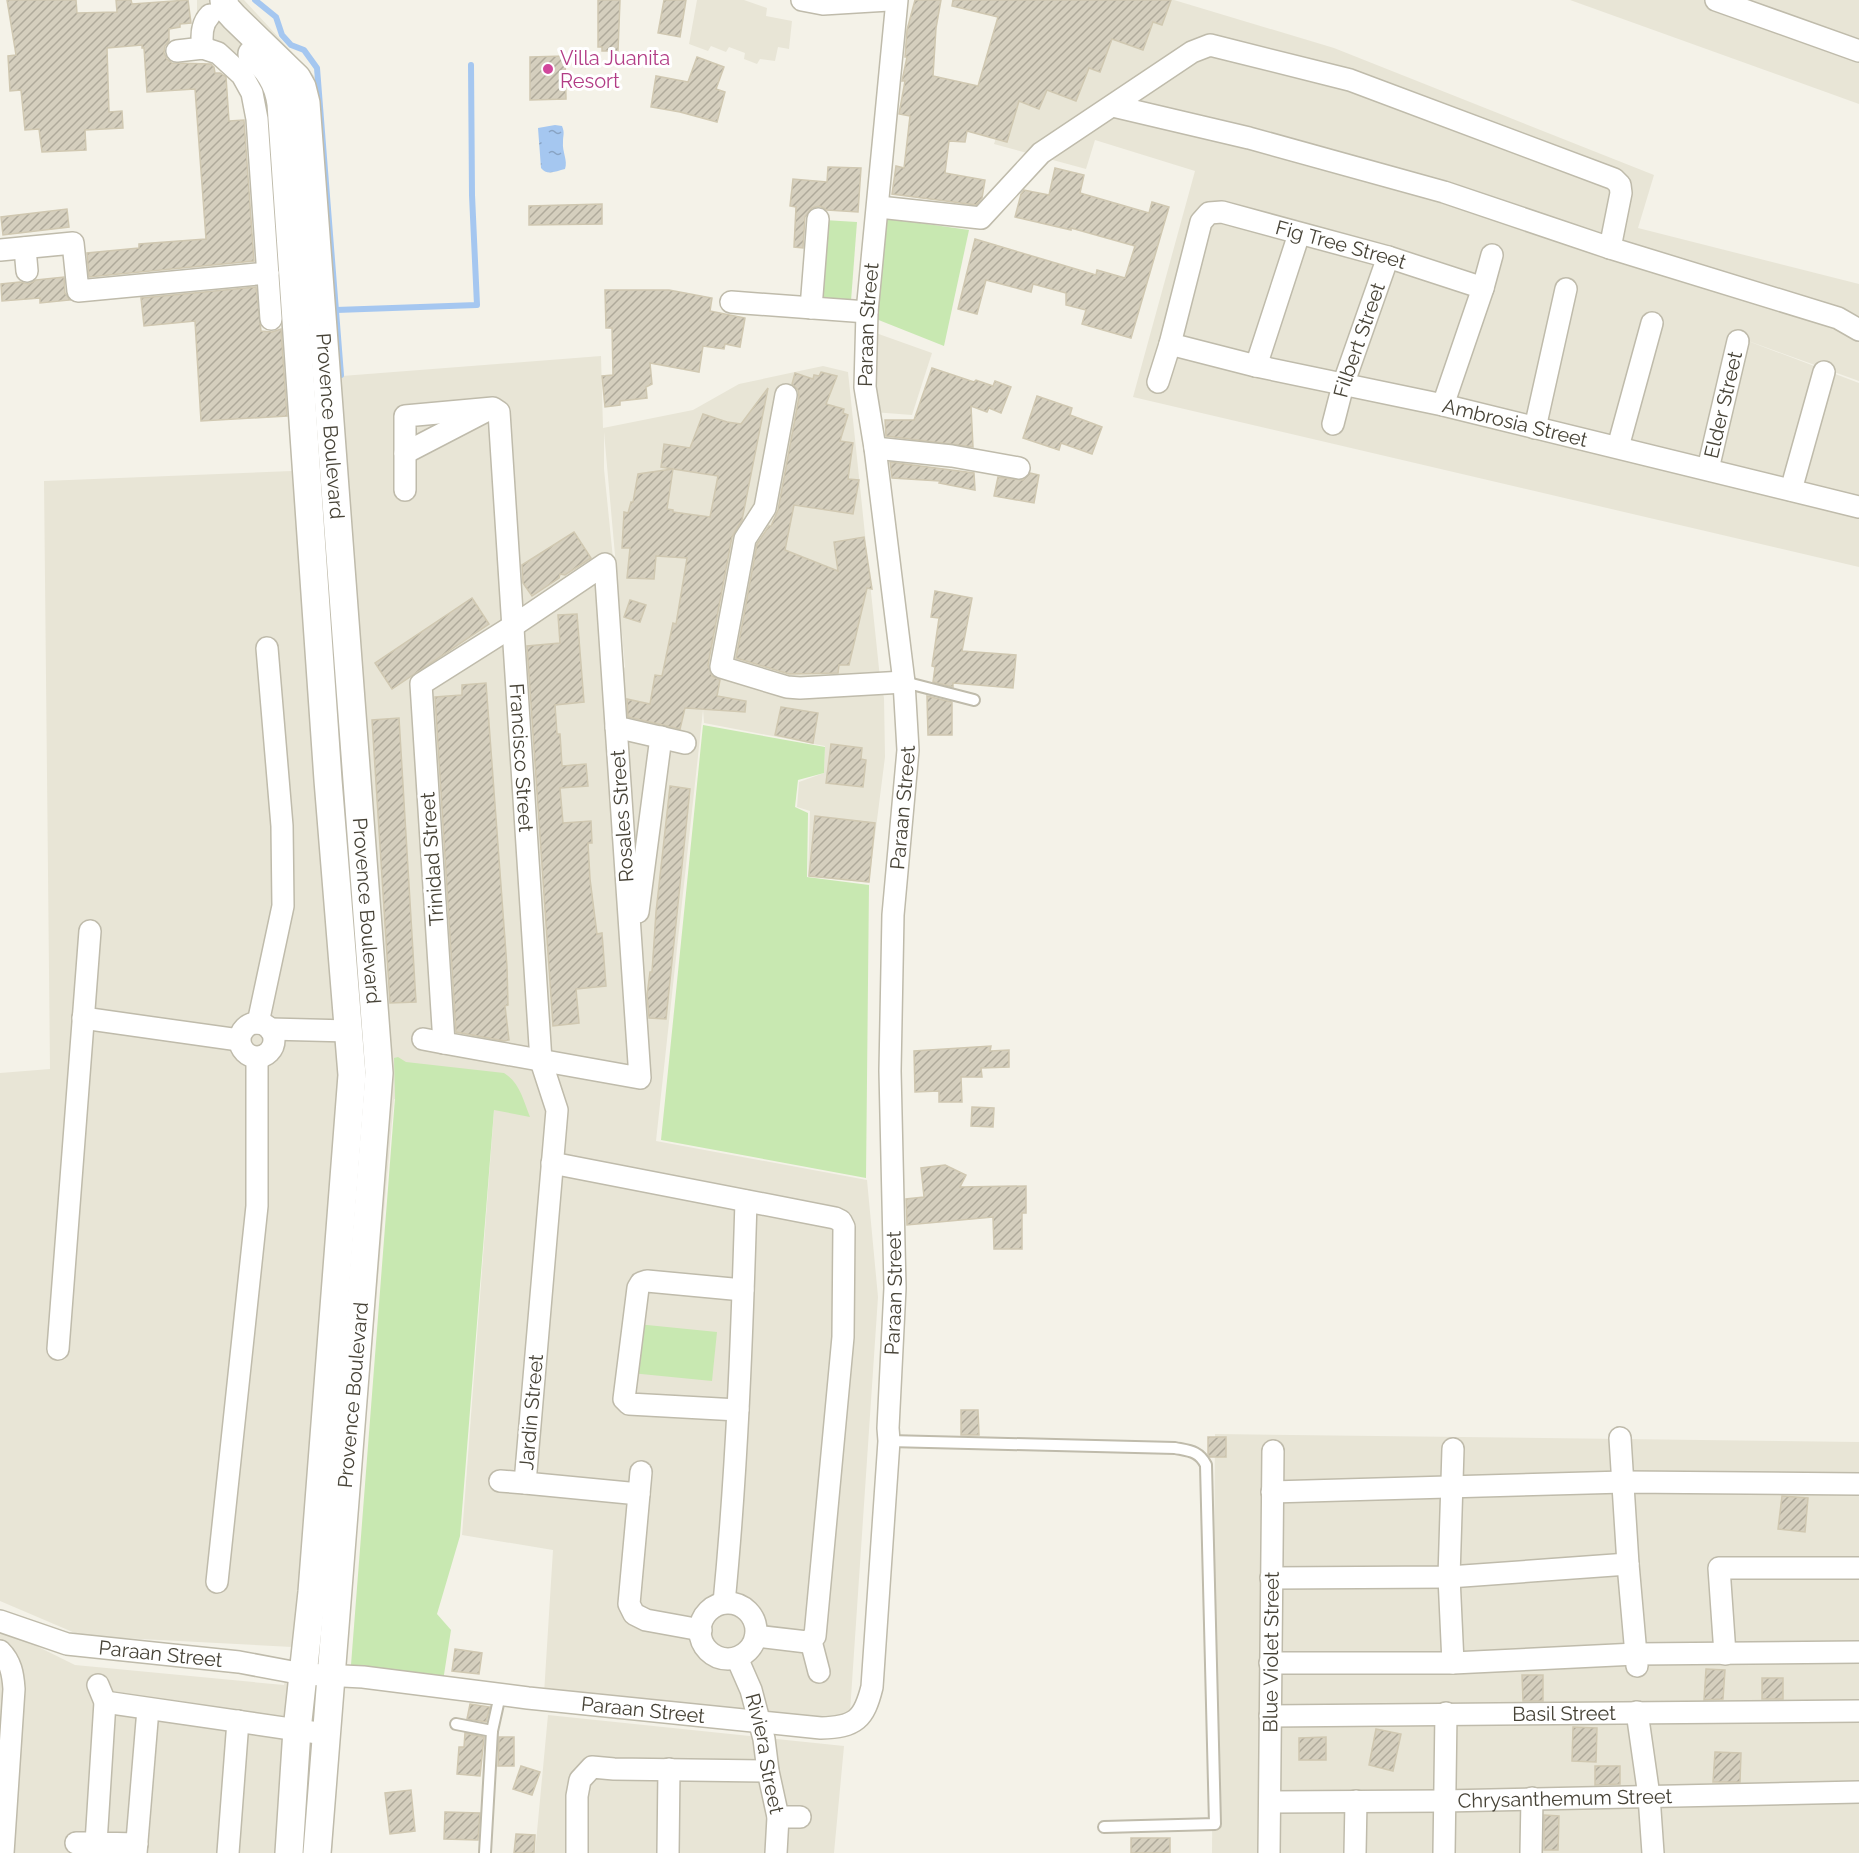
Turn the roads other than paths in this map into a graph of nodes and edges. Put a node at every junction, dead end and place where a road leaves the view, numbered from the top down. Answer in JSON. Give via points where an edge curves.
{"nodes":[{"id":1,"x":802,"y":0,"type":"edge"},
{"id":2,"x":889,"y":0,"type":"edge"},
{"id":3,"x":897,"y":0,"type":"edge"},
{"id":4,"x":1716,"y":0,"type":"edge"},
{"id":5,"x":214,"y":5,"type":"edge"},
{"id":6,"x":203,"y":48,"type":"junction"},
{"id":7,"x":177,"y":51,"type":"dead end"},
{"id":8,"x":1859,"y":51,"type":"edge"},
{"id":9,"x":1113,"y":106,"type":"junction"},
{"id":10,"x":879,"y":207,"type":"junction"},
{"id":11,"x":818,"y":219,"type":"dead end"},
{"id":12,"x":1299,"y":234,"type":"junction"},
{"id":13,"x":25,"y":248,"type":"junction"},
{"id":14,"x":1610,"y":248,"type":"junction"},
{"id":15,"x":0,"y":250,"type":"edge"},
{"id":16,"x":1492,"y":255,"type":"dead end"},
{"id":17,"x":1388,"y":257,"type":"junction"},
{"id":18,"x":27,"y":270,"type":"dead end"},
{"id":19,"x":268,"y":273,"type":"junction"},
{"id":20,"x":1483,"y":288,"type":"junction"},
{"id":21,"x":1566,"y":289,"type":"dead end"},
{"id":22,"x":731,"y":302,"type":"dead end"},
{"id":23,"x":811,"y":309,"type":"junction"},
{"id":24,"x":867,"y":312,"type":"junction"},
{"id":25,"x":1849,"y":318,"type":"edge"},
{"id":26,"x":271,"y":319,"type":"dead end"},
{"id":27,"x":1652,"y":323,"type":"dead end"},
{"id":28,"x":1859,"y":330,"type":"edge"},
{"id":29,"x":1738,"y":341,"type":"dead end"},
{"id":30,"x":1170,"y":344,"type":"junction"},
{"id":31,"x":1256,"y":366,"type":"junction"},
{"id":32,"x":1824,"y":372,"type":"dead end"},
{"id":33,"x":1158,"y":382,"type":"dead end"},
{"id":34,"x":1342,"y":386,"type":"junction"},
{"id":35,"x":786,"y":395,"type":"dead end"},
{"id":36,"x":1443,"y":405,"type":"junction"},
{"id":37,"x":493,"y":408,"type":"junction"},
{"id":38,"x":1333,"y":424,"type":"dead end"},
{"id":39,"x":1535,"y":428,"type":"junction"},
{"id":40,"x":1618,"y":447,"type":"junction"},
{"id":41,"x":875,"y":448,"type":"junction"},
{"id":42,"x":405,"y":453,"type":"junction"},
{"id":43,"x":1019,"y":468,"type":"dead end"},
{"id":44,"x":1708,"y":469,"type":"junction"},
{"id":45,"x":405,"y":490,"type":"dead end"},
{"id":46,"x":1791,"y":490,"type":"junction"},
{"id":47,"x":1859,"y":507,"type":"edge"},
{"id":48,"x":513,"y":626,"type":"junction"},
{"id":49,"x":267,"y":648,"type":"dead end"},
{"id":50,"x":904,"y":682,"type":"junction"},
{"id":51,"x":974,"y":700,"type":"dead end"},
{"id":52,"x":616,"y":727,"type":"junction"},
{"id":53,"x":661,"y":737,"type":"junction"},
{"id":54,"x":685,"y":743,"type":"dead end"},
{"id":55,"x":90,"y":931,"type":"dead end"},
{"id":56,"x":632,"y":957,"type":"junction"},
{"id":57,"x":83,"y":1018,"type":"junction"},
{"id":58,"x":264,"y":1026,"type":"junction"},
{"id":59,"x":349,"y":1031,"type":"junction"},
{"id":60,"x":423,"y":1039,"type":"dead end"},
{"id":61,"x":239,"y":1040,"type":"junction"},
{"id":62,"x":444,"y":1043,"type":"junction"},
{"id":63,"x":257,"y":1058,"type":"junction"},
{"id":64,"x":541,"y":1060,"type":"junction"},
{"id":65,"x":379,"y":1073,"type":"junction"},
{"id":66,"x":352,"y":1075,"type":"junction"},
{"id":67,"x":556,"y":1110,"type":"joint"},
{"id":68,"x":552,"y":1163,"type":"junction"},
{"id":69,"x":746,"y":1201,"type":"junction"},
{"id":70,"x":743,"y":1290,"type":"junction"},
{"id":71,"x":58,"y":1349,"type":"dead end"},
{"id":72,"x":738,"y":1410,"type":"junction"},
{"id":73,"x":1620,"y":1438,"type":"dead end"},
{"id":74,"x":889,"y":1441,"type":"junction"},
{"id":75,"x":1453,"y":1449,"type":"dead end"},
{"id":76,"x":1273,"y":1451,"type":"dead end"},
{"id":77,"x":641,"y":1472,"type":"dead end"},
{"id":78,"x":500,"y":1481,"type":"dead end"},
{"id":79,"x":1624,"y":1482,"type":"junction"},
{"id":80,"x":525,"y":1483,"type":"junction"},
{"id":81,"x":1859,"y":1484,"type":"edge"},
{"id":82,"x":1450,"y":1486,"type":"junction"},
{"id":83,"x":1272,"y":1492,"type":"junction"},
{"id":84,"x":639,"y":1494,"type":"junction"},
{"id":85,"x":1628,"y":1564,"type":"junction"},
{"id":86,"x":1859,"y":1568,"type":"edge"},
{"id":87,"x":1271,"y":1578,"type":"junction"},
{"id":88,"x":1449,"y":1578,"type":"junction"},
{"id":89,"x":217,"y":1582,"type":"dead end"},
{"id":90,"x":724,"y":1603,"type":"junction"},
{"id":91,"x":0,"y":1621,"type":"edge"},
{"id":92,"x":701,"y":1630,"type":"junction"},
{"id":93,"x":756,"y":1636,"type":"junction"},
{"id":94,"x":811,"y":1641,"type":"junction"},
{"id":95,"x":0,"y":1651,"type":"edge"},
{"id":96,"x":1859,"y":1652,"type":"edge"},
{"id":97,"x":1725,"y":1654,"type":"junction"},
{"id":98,"x":737,"y":1658,"type":"junction"},
{"id":99,"x":1637,"y":1660,"type":"junction"},
{"id":100,"x":1453,"y":1663,"type":"junction"},
{"id":101,"x":1270,"y":1664,"type":"junction"},
{"id":102,"x":819,"y":1672,"type":"dead end"},
{"id":103,"x":303,"y":1674,"type":"junction"},
{"id":104,"x":330,"y":1676,"type":"junction"},
{"id":105,"x":500,"y":1695,"type":"junction"},
{"id":106,"x":148,"y":1709,"type":"junction"},
{"id":107,"x":1859,"y":1711,"type":"edge"},
{"id":108,"x":1637,"y":1712,"type":"junction"},
{"id":109,"x":1446,"y":1713,"type":"junction"},
{"id":110,"x":1270,"y":1716,"type":"junction"},
{"id":111,"x":760,"y":1720,"type":"junction"},
{"id":112,"x":238,"y":1721,"type":"junction"},
{"id":113,"x":456,"y":1724,"type":"dead end"},
{"id":114,"x":297,"y":1730,"type":"junction"},
{"id":115,"x":492,"y":1731,"type":"junction"},
{"id":116,"x":326,"y":1734,"type":"junction"},
{"id":117,"x":669,"y":1769,"type":"junction"},
{"id":118,"x":768,"y":1771,"type":"junction"},
{"id":119,"x":1859,"y":1792,"type":"edge"},
{"id":120,"x":1649,"y":1796,"type":"junction"},
{"id":121,"x":1532,"y":1798,"type":"junction"},
{"id":122,"x":1356,"y":1801,"type":"junction"},
{"id":123,"x":1444,"y":1801,"type":"junction"},
{"id":124,"x":1271,"y":1802,"type":"junction"},
{"id":125,"x":778,"y":1817,"type":"junction"},
{"id":126,"x":800,"y":1817,"type":"dead end"},
{"id":127,"x":1104,"y":1827,"type":"dead end"},
{"id":128,"x":136,"y":1849,"type":"edge"},
{"id":129,"x":3,"y":1853,"type":"edge"},
{"id":130,"x":228,"y":1853,"type":"edge"},
{"id":131,"x":289,"y":1853,"type":"edge"},
{"id":132,"x":317,"y":1853,"type":"edge"},
{"id":133,"x":485,"y":1853,"type":"edge"},
{"id":134,"x":577,"y":1853,"type":"edge"},
{"id":135,"x":668,"y":1853,"type":"edge"},
{"id":136,"x":776,"y":1853,"type":"edge"},
{"id":137,"x":1269,"y":1853,"type":"edge"},
{"id":138,"x":1355,"y":1853,"type":"edge"},
{"id":139,"x":1444,"y":1853,"type":"edge"},
{"id":140,"x":1531,"y":1853,"type":"edge"},
{"id":141,"x":1653,"y":1853,"type":"edge"}],
"edges":[{"from":1,"to":2,"type":"street","via":[[823,4]]},
{"from":3,"to":10,"type":"street","name":"Paraan Street"},
{"from":4,"to":8,"type":"street"},
{"from":5,"to":6,"type":"street","via":[[203,26]]},
{"from":5,"to":59,"type":"street","name":"Provence Boulevard","via":[[215,24],[263,64],[279,92],[281,104]]},
{"from":5,"to":65,"type":"street","name":"Provence Boulevard","via":[[225,7],[297,78],[306,103]]},
{"from":6,"to":7,"type":"street"},
{"from":6,"to":19,"type":"street","via":[[218,53],[242,75],[252,93]]},
{"from":9,"to":10,"type":"street","via":[[1041,153],[981,218]]},
{"from":9,"to":14,"type":"street","via":[[1249,138],[1443,192]]},
{"from":9,"to":14,"type":"street","via":[[1192,52],[1210,45],[1350,80],[1614,179],[1621,193]]},
{"from":10,"to":24,"type":"street","name":"Paraan Street"},
{"from":11,"to":23,"type":"street"},
{"from":12,"to":17,"type":"street","name":"Fig Tree Street"},
{"from":12,"to":30,"type":"street","name":"Fig Tree Street","via":[[1222,212],[1209,213],[1201,222]]},
{"from":12,"to":31,"type":"street"},
{"from":13,"to":15,"type":"street"},
{"from":13,"to":18,"type":"street"},
{"from":13,"to":19,"type":"street","via":[[73,243],[78,291]]},
{"from":14,"to":25,"type":"street"},
{"from":16,"to":20,"type":"street"},
{"from":17,"to":20,"type":"street","name":"Fig Tree Street"},
{"from":17,"to":34,"type":"street","name":"Filbert Street"},
{"from":19,"to":26,"type":"street"},
{"from":20,"to":36,"type":"street"},
{"from":21,"to":39,"type":"street"},
{"from":22,"to":23,"type":"street"},
{"from":23,"to":24,"type":"street"},
{"from":24,"to":41,"type":"street","name":"Paraan Street","via":[[865,387]]},
{"from":25,"to":28,"type":"street"},
{"from":27,"to":40,"type":"street"},
{"from":29,"to":44,"type":"street","name":"Elder Street"},
{"from":30,"to":31,"type":"street","name":"Ambrosia Street"},
{"from":30,"to":33,"type":"street"},
{"from":31,"to":34,"type":"street","name":"Ambrosia Street"},
{"from":32,"to":46,"type":"street"},
{"from":34,"to":36,"type":"street","name":"Ambrosia Street"},
{"from":34,"to":38,"type":"street","name":"Filbert Street"},
{"from":35,"to":50,"type":"street","via":[[765,508],[745,539],[721,667],[787,687]]},
{"from":36,"to":39,"type":"street","name":"Ambrosia Street"},
{"from":37,"to":42,"type":"street"},
{"from":37,"to":42,"type":"street","via":[[405,416]]},
{"from":37,"to":48,"type":"street","name":"Francisco Street","via":[[499,412]]},
{"from":39,"to":40,"type":"street","name":"Ambrosia Street"},
{"from":40,"to":44,"type":"street","name":"Ambrosia Street"},
{"from":41,"to":43,"type":"street"},
{"from":41,"to":50,"type":"street","name":"Paraan Street"},
{"from":42,"to":45,"type":"street"},
{"from":44,"to":46,"type":"street","name":"Ambrosia Street"},
{"from":46,"to":47,"type":"street","name":"Ambrosia Street"},
{"from":48,"to":52,"type":"street","name":"Rosales Street","via":[[612,562]]},
{"from":48,"to":62,"type":"street","name":"Trinidad Street","via":[[421,684]]},
{"from":48,"to":64,"type":"street","name":"Francisco Street"},
{"from":49,"to":58,"type":"street","via":[[282,826],[283,906]]},
{"from":50,"to":51,"type":"lane"},
{"from":50,"to":74,"type":"street","name":"Paraan Street","via":[[908,750],[893,915],[890,1071],[895,1288]]},
{"from":52,"to":53,"type":"street"},
{"from":52,"to":56,"type":"street","name":"Rosales Street"},
{"from":53,"to":54,"type":"street"},
{"from":53,"to":56,"type":"street"},
{"from":55,"to":57,"type":"street"},
{"from":56,"to":64,"type":"street","name":"Rosales Street","via":[[647,1080]]},
{"from":57,"to":61,"type":"street"},
{"from":57,"to":71,"type":"street"},
{"from":58,"to":59,"type":"street"},
{"from":58,"to":61,"type":"street","via":[[245,1027]]},
{"from":58,"to":63,"type":"street","via":[[274,1035],[272,1048]]},
{"from":59,"to":66,"type":"street","name":"Provence Boulevard"},
{"from":60,"to":62,"type":"street"},
{"from":61,"to":63,"type":"street","via":[[244,1053]]},
{"from":62,"to":64,"type":"street"},
{"from":63,"to":89,"type":"street","via":[[256,1206]]},
{"from":64,"to":67,"type":"street","name":"Francisco Street"},
{"from":65,"to":66,"type":"street"},
{"from":65,"to":104,"type":"street","name":"Provence Boulevard"},
{"from":66,"to":103,"type":"street","name":"Provence Boulevard"},
{"from":67,"to":68,"type":"street","name":"Jardin Street"},
{"from":68,"to":69,"type":"street"},
{"from":68,"to":80,"type":"street","name":"Jardin Street"},
{"from":69,"to":70,"type":"street"},
{"from":69,"to":94,"type":"street","via":[[835,1218],[844,1227],[843,1337],[816,1636]]},
{"from":70,"to":72,"type":"street"},
{"from":70,"to":72,"type":"street","via":[[641,1283],[624,1400],[629,1404]]},
{"from":72,"to":90,"type":"street"},
{"from":73,"to":79,"type":"street"},
{"from":74,"to":111,"type":"street","name":"Paraan Street","via":[[872,1686],[867,1706],[861,1716],[836,1727]]},
{"from":74,"to":127,"type":"lane","via":[[1175,1448],[1201,1456],[1206,1465],[1215,1824]]},
{"from":75,"to":82,"type":"street"},
{"from":76,"to":83,"type":"street","name":"Blue Violet Street"},
{"from":77,"to":84,"type":"street"},
{"from":78,"to":80,"type":"street"},
{"from":79,"to":81,"type":"street"},
{"from":79,"to":82,"type":"street"},
{"from":79,"to":85,"type":"street"},
{"from":80,"to":84,"type":"street","name":"Jardin Street"},
{"from":82,"to":83,"type":"street"},
{"from":82,"to":88,"type":"street"},
{"from":83,"to":87,"type":"street","name":"Blue Violet Street"},
{"from":84,"to":92,"type":"street","via":[[629,1604],[634,1614],[646,1620]]},
{"from":85,"to":88,"type":"street"},
{"from":85,"to":99,"type":"street"},
{"from":86,"to":97,"type":"street","via":[[1719,1568]]},
{"from":87,"to":88,"type":"street"},
{"from":87,"to":101,"type":"street","name":"Blue Violet Street"},
{"from":88,"to":100,"type":"street"},
{"from":90,"to":92,"type":"street","via":[[708,1612]]},
{"from":90,"to":93,"type":"street","via":[[741,1606],[748,1612]]},
{"from":91,"to":103,"type":"street","name":"Paraan Street","via":[[67,1644],[239,1662]]},
{"from":92,"to":98,"type":"street","via":[[708,1650],[716,1656]]},
{"from":93,"to":94,"type":"street"},
{"from":93,"to":98,"type":"street","via":[[746,1653]]},
{"from":94,"to":102,"type":"street"},
{"from":95,"to":129,"type":"street","via":[[7,1658],[14,1689]]},
{"from":96,"to":97,"type":"street"},
{"from":97,"to":99,"type":"street"},
{"from":98,"to":111,"type":"street","name":"Riviera Street"},
{"from":99,"to":100,"type":"street"},
{"from":100,"to":101,"type":"street"},
{"from":101,"to":110,"type":"street","name":"Blue Violet Street"},
{"from":103,"to":104,"type":"street","name":"Paraan Street"},
{"from":103,"to":114,"type":"street","name":"Provence Boulevard"},
{"from":104,"to":105,"type":"street","name":"Paraan Street"},
{"from":104,"to":116,"type":"street","name":"Provence Boulevard"},
{"from":105,"to":111,"type":"street","name":"Paraan Street"},
{"from":105,"to":115,"type":"lane"},
{"from":106,"to":112,"type":"street"},
{"from":106,"to":128,"type":"street"},
{"from":106,"to":128,"type":"street","via":[[101,1694],[86,1843]]},
{"from":107,"to":108,"type":"street","name":"Basil Street"},
{"from":108,"to":109,"type":"street","name":"Basil Street"},
{"from":108,"to":120,"type":"street"},
{"from":109,"to":110,"type":"street","name":"Basil Street"},
{"from":109,"to":123,"type":"street"},
{"from":110,"to":124,"type":"street","name":"Blue Violet Street"},
{"from":111,"to":118,"type":"street","name":"Riviera Street"},
{"from":112,"to":114,"type":"street"},
{"from":112,"to":130,"type":"street"},
{"from":113,"to":115,"type":"lane"},
{"from":114,"to":116,"type":"street"},
{"from":114,"to":131,"type":"street","name":"Provence Boulevard"},
{"from":115,"to":133,"type":"lane"},
{"from":116,"to":132,"type":"street","name":"Provence Boulevard"},
{"from":117,"to":118,"type":"street"},
{"from":117,"to":134,"type":"street","via":[[592,1767],[580,1780],[577,1796]]},
{"from":117,"to":135,"type":"street"},
{"from":118,"to":125,"type":"street","name":"Riviera Street"},
{"from":119,"to":120,"type":"street","name":"Chrysanthemum Street"},
{"from":120,"to":121,"type":"street","name":"Chrysanthemum Street"},
{"from":120,"to":141,"type":"street"},
{"from":121,"to":123,"type":"street","name":"Chrysanthemum Street"},
{"from":121,"to":140,"type":"street"},
{"from":122,"to":123,"type":"street","name":"Chrysanthemum Street"},
{"from":122,"to":124,"type":"street","name":"Chrysanthemum Street"},
{"from":122,"to":138,"type":"street"},
{"from":123,"to":139,"type":"street"},
{"from":124,"to":137,"type":"street","name":"Blue Violet Street"},
{"from":125,"to":126,"type":"street"},
{"from":125,"to":136,"type":"street","name":"Riviera Street"}]}
